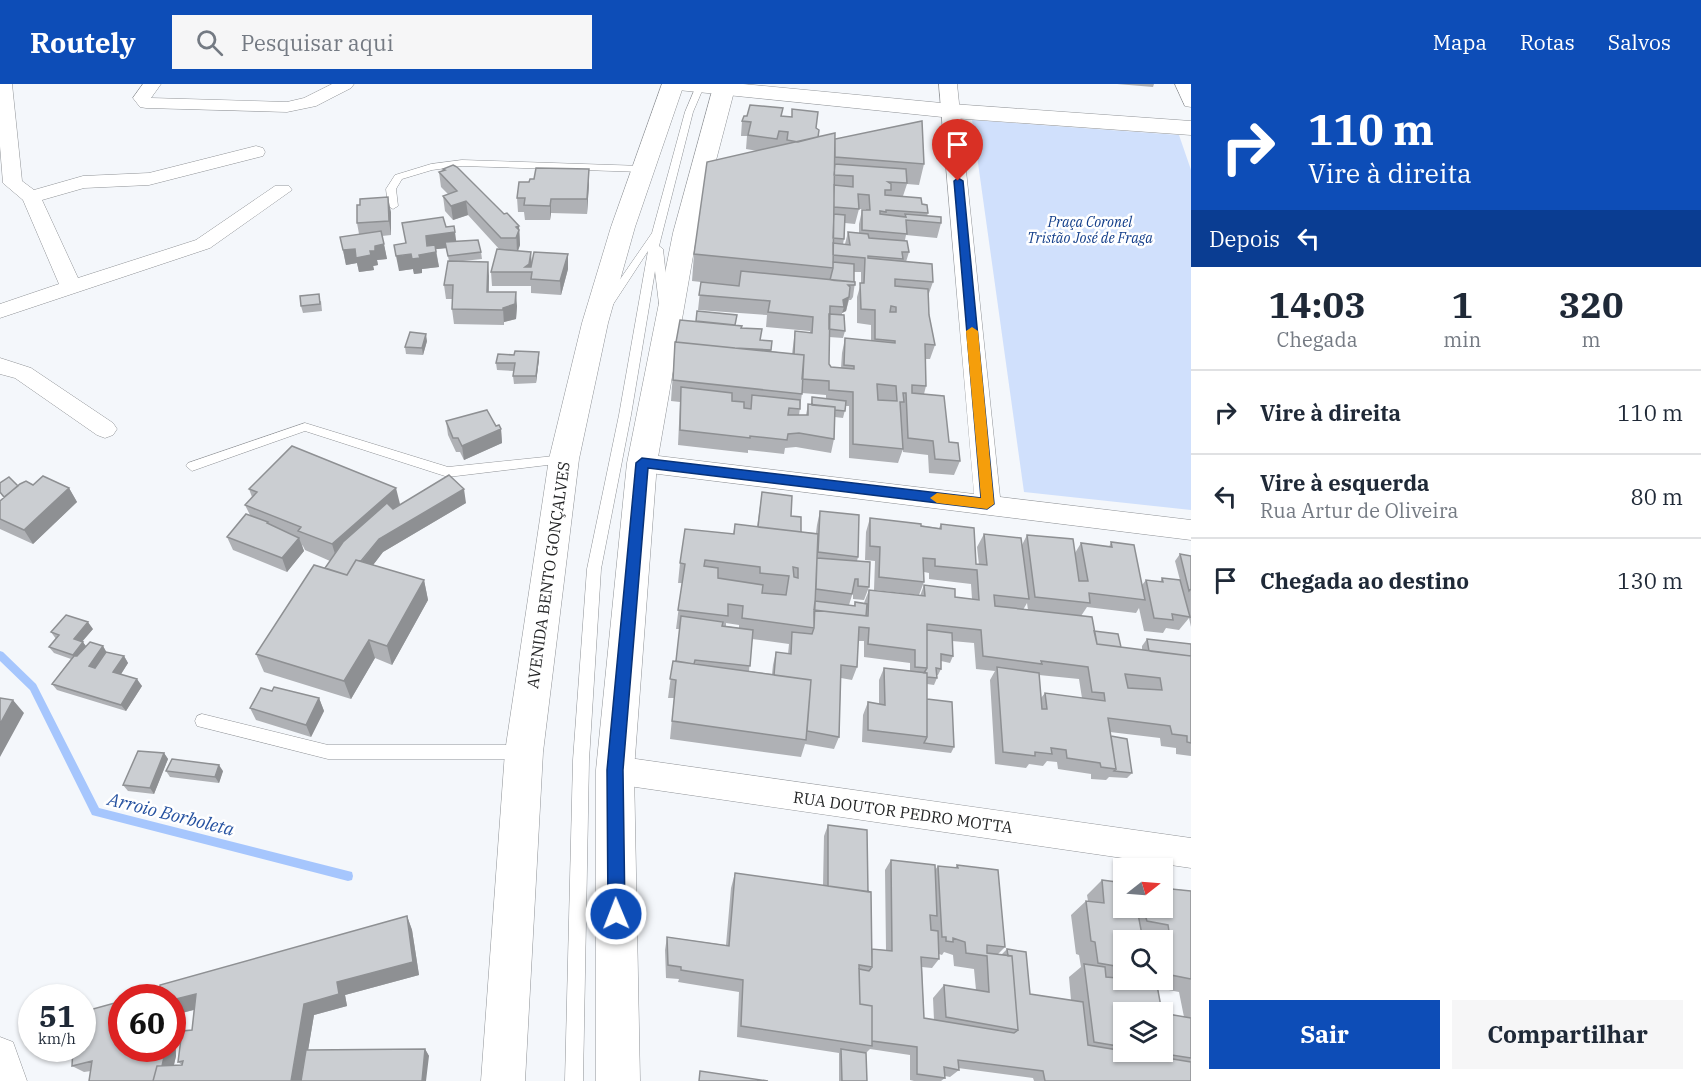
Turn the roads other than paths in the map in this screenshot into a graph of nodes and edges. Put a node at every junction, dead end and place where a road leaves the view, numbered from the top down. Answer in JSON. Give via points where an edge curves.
{"nodes":[{"id":1,"x":3,"y":84,"type":"edge"},
{"id":2,"x":152,"y":84,"type":"edge"},
{"id":3,"x":345,"y":84,"type":"edge"},
{"id":4,"x":673,"y":84,"type":"edge"},
{"id":5,"x":678,"y":84,"type":"edge"},
{"id":6,"x":882,"y":84,"type":"edge"},
{"id":7,"x":1184,"y":84,"type":"edge"},
{"id":8,"x":712,"y":85,"type":"edge"},
{"id":9,"x":963,"y":90,"type":"edge"},
{"id":10,"x":1191,"y":102,"type":"edge"},
{"id":11,"x":952,"y":111,"type":"junction"},
{"id":12,"x":1191,"y":111,"type":"edge"},
{"id":13,"x":1191,"y":128,"type":"edge"},
{"id":14,"x":256,"y":152,"type":"dead end"},
{"id":15,"x":643,"y":169,"type":"junction"},
{"id":16,"x":282,"y":190,"type":"dead end"},
{"id":17,"x":31,"y":197,"type":"junction"},
{"id":18,"x":393,"y":206,"type":"dead end"},
{"id":19,"x":657,"y":231,"type":"junction"},
{"id":20,"x":71,"y":287,"type":"junction"},
{"id":21,"x":0,"y":311,"type":"edge"},
{"id":22,"x":595,"y":323,"type":"junction"},
{"id":23,"x":666,"y":327,"type":"junction"},
{"id":24,"x":0,"y":366,"type":"edge"},
{"id":25,"x":105,"y":429,"type":"dead end"},
{"id":26,"x":564,"y":459,"type":"junction"},
{"id":27,"x":642,"y":463,"type":"junction"},
{"id":28,"x":192,"y":466,"type":"dead end"},
{"id":29,"x":987,"y":504,"type":"junction"},
{"id":30,"x":1191,"y":530,"type":"edge"},
{"id":31,"x":202,"y":721,"type":"dead end"},
{"id":32,"x":524,"y":752,"type":"junction"},
{"id":33,"x":615,"y":770,"type":"junction"},
{"id":34,"x":1191,"y":853,"type":"edge"},
{"id":35,"x":0,"y":1055,"type":"edge"},
{"id":36,"x":9,"y":1081,"type":"edge"},
{"id":37,"x":503,"y":1081,"type":"edge"},
{"id":38,"x":574,"y":1081,"type":"edge"},
{"id":39,"x":618,"y":1081,"type":"edge"}],
"edges":[{"from":1,"to":17,"type":"street","via":[[13,183]]},
{"from":2,"to":3,"type":"street","via":[[142,98],[146,103],[287,107],[310,102]]},
{"from":4,"to":15,"type":"main road","name":"AVENIDA BENTO GONÇALVES"},
{"from":5,"to":8,"type":"main road"},
{"from":6,"to":9,"type":"main road"},
{"from":7,"to":10,"type":"street"},
{"from":8,"to":11,"type":"main road"},
{"from":8,"to":19,"type":"lane","via":[[689,112]]},
{"from":8,"to":23,"type":"main road","via":[[707,168],[685,233]]},
{"from":9,"to":11,"type":"street"},
{"from":9,"to":12,"type":"main road"},
{"from":11,"to":13,"type":"main road"},
{"from":11,"to":29,"type":"street"},
{"from":14,"to":17,"type":"street","via":[[149,179],[83,182]]},
{"from":15,"to":18,"type":"lane","via":[[500,162],[431,167],[399,177],[391,189]]},
{"from":15,"to":22,"type":"main road","name":"AVENIDA BENTO GONÇALVES"},
{"from":16,"to":20,"type":"street","via":[[203,244]]},
{"from":17,"to":20,"type":"street"},
{"from":19,"to":22,"type":"lane"},
{"from":19,"to":23,"type":"lane"},
{"from":19,"to":38,"type":"lane","via":[[594,569],[581,760]]},
{"from":20,"to":21,"type":"street"},
{"from":22,"to":26,"type":"main road","name":"AVENIDA BENTO GONÇALVES"},
{"from":23,"to":27,"type":"main road"},
{"from":24,"to":25,"type":"street","via":[[23,373]]},
{"from":26,"to":28,"type":"lane","via":[[448,472],[305,427]]},
{"from":26,"to":32,"type":"main road","name":"AVENIDA BENTO GONÇALVES"},
{"from":27,"to":29,"type":"street"},
{"from":27,"to":33,"type":"main road"},
{"from":29,"to":30,"type":"street"},
{"from":31,"to":32,"type":"lane","via":[[328,752]]},
{"from":32,"to":37,"type":"main road","name":"AVENIDA BENTO GONÇALVES"},
{"from":33,"to":34,"type":"street","name":"RUA DOUTOR PEDRO MOTTA"},
{"from":33,"to":39,"type":"main road"},
{"from":35,"to":36,"type":"street"}]}
